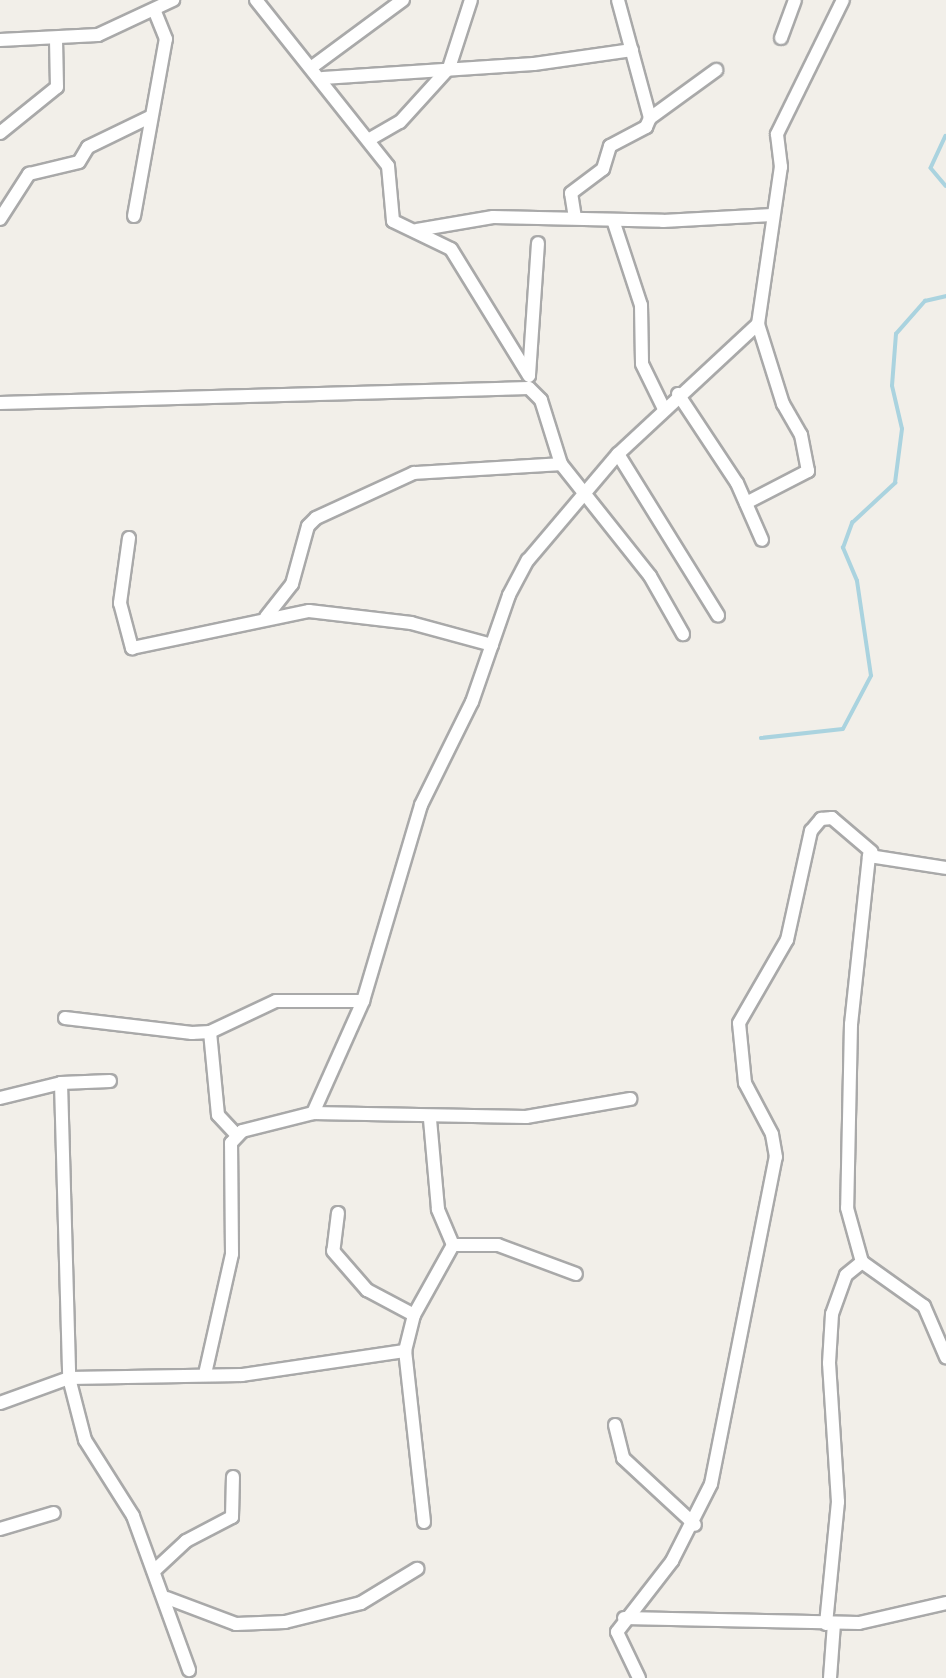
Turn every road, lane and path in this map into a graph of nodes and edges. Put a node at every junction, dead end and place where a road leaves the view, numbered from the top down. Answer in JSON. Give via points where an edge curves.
{"nodes":[{"id":1,"x":173,"y":0,"type":"edge"},
{"id":2,"x":256,"y":0,"type":"edge"},
{"id":3,"x":403,"y":0,"type":"edge"},
{"id":4,"x":471,"y":0,"type":"edge"},
{"id":5,"x":618,"y":0,"type":"edge"},
{"id":6,"x":795,"y":0,"type":"edge"},
{"id":7,"x":843,"y":0,"type":"edge"},
{"id":8,"x":154,"y":10,"type":"junction"},
{"id":9,"x":56,"y":38,"type":"junction"},
{"id":10,"x":780,"y":38,"type":"dead end"},
{"id":11,"x":0,"y":40,"type":"edge"},
{"id":12,"x":632,"y":50,"type":"junction"},
{"id":13,"x":312,"y":67,"type":"junction"},
{"id":14,"x":449,"y":68,"type":"junction"},
{"id":15,"x":716,"y":70,"type":"dead end"},
{"id":16,"x":323,"y":78,"type":"junction"},
{"id":17,"x":150,"y":117,"type":"junction"},
{"id":18,"x":650,"y":118,"type":"junction"},
{"id":19,"x":0,"y":133,"type":"edge"},
{"id":20,"x":370,"y":139,"type":"junction"},
{"id":21,"x":772,"y":215,"type":"junction"},
{"id":22,"x":134,"y":216,"type":"dead end"},
{"id":23,"x":575,"y":218,"type":"junction"},
{"id":24,"x":0,"y":219,"type":"edge"},
{"id":25,"x":613,"y":220,"type":"junction"},
{"id":26,"x":417,"y":230,"type":"junction"},
{"id":27,"x":538,"y":243,"type":"dead end"},
{"id":28,"x":758,"y":324,"type":"junction"},
{"id":29,"x":529,"y":382,"type":"junction"},
{"id":30,"x":678,"y":394,"type":"junction"},
{"id":31,"x":0,"y":404,"type":"edge"},
{"id":32,"x":664,"y":409,"type":"junction"},
{"id":33,"x":618,"y":454,"type":"junction"},
{"id":34,"x":561,"y":464,"type":"junction"},
{"id":35,"x":585,"y":488,"type":"junction"},
{"id":36,"x":746,"y":503,"type":"junction"},
{"id":37,"x":129,"y":538,"type":"dead end"},
{"id":38,"x":762,"y":540,"type":"dead end"},
{"id":39,"x":718,"y":615,"type":"dead end"},
{"id":40,"x":266,"y":617,"type":"junction"},
{"id":41,"x":683,"y":634,"type":"dead end"},
{"id":42,"x":492,"y":645,"type":"junction"},
{"id":43,"x":872,"y":852,"type":"junction"},
{"id":44,"x":946,"y":868,"type":"edge"},
{"id":45,"x":363,"y":1001,"type":"junction"},
{"id":46,"x":65,"y":1018,"type":"dead end"},
{"id":47,"x":210,"y":1032,"type":"junction"},
{"id":48,"x":110,"y":1081,"type":"dead end"},
{"id":49,"x":61,"y":1083,"type":"junction"},
{"id":50,"x":0,"y":1098,"type":"edge"},
{"id":51,"x":630,"y":1100,"type":"dead end"},
{"id":52,"x":313,"y":1114,"type":"junction"},
{"id":53,"x":430,"y":1119,"type":"junction"},
{"id":54,"x":236,"y":1134,"type":"junction"},
{"id":55,"x":338,"y":1213,"type":"dead end"},
{"id":56,"x":453,"y":1245,"type":"junction"},
{"id":57,"x":862,"y":1262,"type":"junction"},
{"id":58,"x":576,"y":1274,"type":"dead end"},
{"id":59,"x":414,"y":1315,"type":"junction"},
{"id":60,"x":405,"y":1352,"type":"junction"},
{"id":61,"x":946,"y":1357,"type":"edge"},
{"id":62,"x":205,"y":1374,"type":"junction"},
{"id":63,"x":69,"y":1377,"type":"junction"},
{"id":64,"x":0,"y":1403,"type":"edge"},
{"id":65,"x":615,"y":1425,"type":"dead end"},
{"id":66,"x":233,"y":1477,"type":"dead end"},
{"id":67,"x":54,"y":1513,"type":"dead end"},
{"id":68,"x":424,"y":1522,"type":"dead end"},
{"id":69,"x":695,"y":1525,"type":"junction"},
{"id":70,"x":0,"y":1529,"type":"edge"},
{"id":71,"x":156,"y":1569,"type":"junction"},
{"id":72,"x":416,"y":1569,"type":"dead end"},
{"id":73,"x":167,"y":1598,"type":"junction"},
{"id":74,"x":946,"y":1603,"type":"edge"},
{"id":75,"x":624,"y":1618,"type":"junction"},
{"id":76,"x":830,"y":1624,"type":"junction"},
{"id":77,"x":189,"y":1670,"type":"dead end"},
{"id":78,"x":639,"y":1678,"type":"edge"},
{"id":79,"x":830,"y":1678,"type":"edge"}],
"edges":[{"from":1,"to":8,"type":"street"},
{"from":2,"to":13,"type":"street"},
{"from":3,"to":13,"type":"street"},
{"from":4,"to":14,"type":"street"},
{"from":5,"to":12,"type":"street"},
{"from":6,"to":10,"type":"street"},
{"from":7,"to":21,"type":"street","via":[[777,134],[781,167]]},
{"from":8,"to":9,"type":"street","via":[[97,35]]},
{"from":8,"to":17,"type":"street","via":[[166,39]]},
{"from":9,"to":11,"type":"street"},
{"from":9,"to":19,"type":"street","via":[[57,87]]},
{"from":12,"to":14,"type":"street"},
{"from":12,"to":18,"type":"street"},
{"from":13,"to":16,"type":"street"},
{"from":14,"to":16,"type":"street"},
{"from":14,"to":20,"type":"street","via":[[400,122]]},
{"from":15,"to":18,"type":"street"},
{"from":16,"to":20,"type":"street"},
{"from":17,"to":22,"type":"street"},
{"from":17,"to":24,"type":"street","via":[[88,147],[75,164],[29,174]]},
{"from":18,"to":23,"type":"street","via":[[646,127],[610,146],[603,169],[571,193]]},
{"from":20,"to":26,"type":"street","via":[[392,177],[393,220]]},
{"from":21,"to":25,"type":"street"},
{"from":21,"to":28,"type":"street"},
{"from":23,"to":25,"type":"street"},
{"from":23,"to":26,"type":"street","via":[[493,217]]},
{"from":25,"to":32,"type":"street","via":[[641,305],[642,364]]},
{"from":26,"to":29,"type":"street","via":[[450,249]]},
{"from":27,"to":29,"type":"street"},
{"from":28,"to":30,"type":"street"},
{"from":28,"to":36,"type":"street","via":[[783,404],[801,435],[808,471]]},
{"from":29,"to":31,"type":"street"},
{"from":29,"to":34,"type":"street","via":[[541,400]]},
{"from":30,"to":32,"type":"street"},
{"from":30,"to":36,"type":"street"},
{"from":32,"to":33,"type":"street"},
{"from":33,"to":35,"type":"street"},
{"from":33,"to":39,"type":"street"},
{"from":34,"to":35,"type":"street"},
{"from":34,"to":40,"type":"street","via":[[414,474],[316,518],[292,584]]},
{"from":35,"to":41,"type":"street","via":[[650,576]]},
{"from":35,"to":42,"type":"street","via":[[528,560]]},
{"from":36,"to":38,"type":"street"},
{"from":37,"to":40,"type":"street","via":[[120,603],[132,648]]},
{"from":40,"to":42,"type":"street","via":[[309,611],[374,617]]},
{"from":42,"to":45,"type":"street","via":[[472,702],[421,804]]},
{"from":43,"to":44,"type":"street"},
{"from":43,"to":57,"type":"street","via":[[851,1024],[846,1208]]},
{"from":43,"to":69,"type":"street","via":[[832,818],[821,819],[811,831],[787,940],[739,1023],[745,1083],[772,1135],[776,1157],[711,1484]]},
{"from":45,"to":47,"type":"street","via":[[276,1001]]},
{"from":45,"to":52,"type":"street"},
{"from":46,"to":47,"type":"street"},
{"from":47,"to":54,"type":"street","via":[[218,1115]]},
{"from":48,"to":49,"type":"street"},
{"from":49,"to":50,"type":"street"},
{"from":49,"to":63,"type":"street"},
{"from":51,"to":53,"type":"street","via":[[526,1117]]},
{"from":52,"to":53,"type":"street"},
{"from":52,"to":54,"type":"street"},
{"from":53,"to":56,"type":"street","via":[[438,1209]]},
{"from":54,"to":62,"type":"street","via":[[229,1153],[232,1254]]},
{"from":55,"to":59,"type":"street","via":[[333,1251],[367,1290]]},
{"from":56,"to":58,"type":"street","via":[[498,1245]]},
{"from":56,"to":59,"type":"street"},
{"from":57,"to":61,"type":"street","via":[[924,1306]]},
{"from":57,"to":76,"type":"street","via":[[841,1284],[832,1314],[829,1363],[838,1502]]},
{"from":59,"to":60,"type":"street"},
{"from":60,"to":62,"type":"street","via":[[280,1371]]},
{"from":60,"to":68,"type":"street"},
{"from":62,"to":63,"type":"street"},
{"from":63,"to":64,"type":"street"},
{"from":63,"to":71,"type":"street","via":[[85,1440],[133,1516]]},
{"from":65,"to":69,"type":"street","via":[[623,1458]]},
{"from":66,"to":71,"type":"street","via":[[232,1517],[186,1541]]},
{"from":67,"to":70,"type":"street"},
{"from":69,"to":75,"type":"street"},
{"from":71,"to":73,"type":"street"},
{"from":72,"to":73,"type":"street","via":[[361,1604],[285,1622],[236,1624]]},
{"from":73,"to":77,"type":"street"},
{"from":74,"to":76,"type":"street"},
{"from":75,"to":76,"type":"street"},
{"from":75,"to":78,"type":"street","via":[[619,1644]]},
{"from":76,"to":79,"type":"street"}]}
